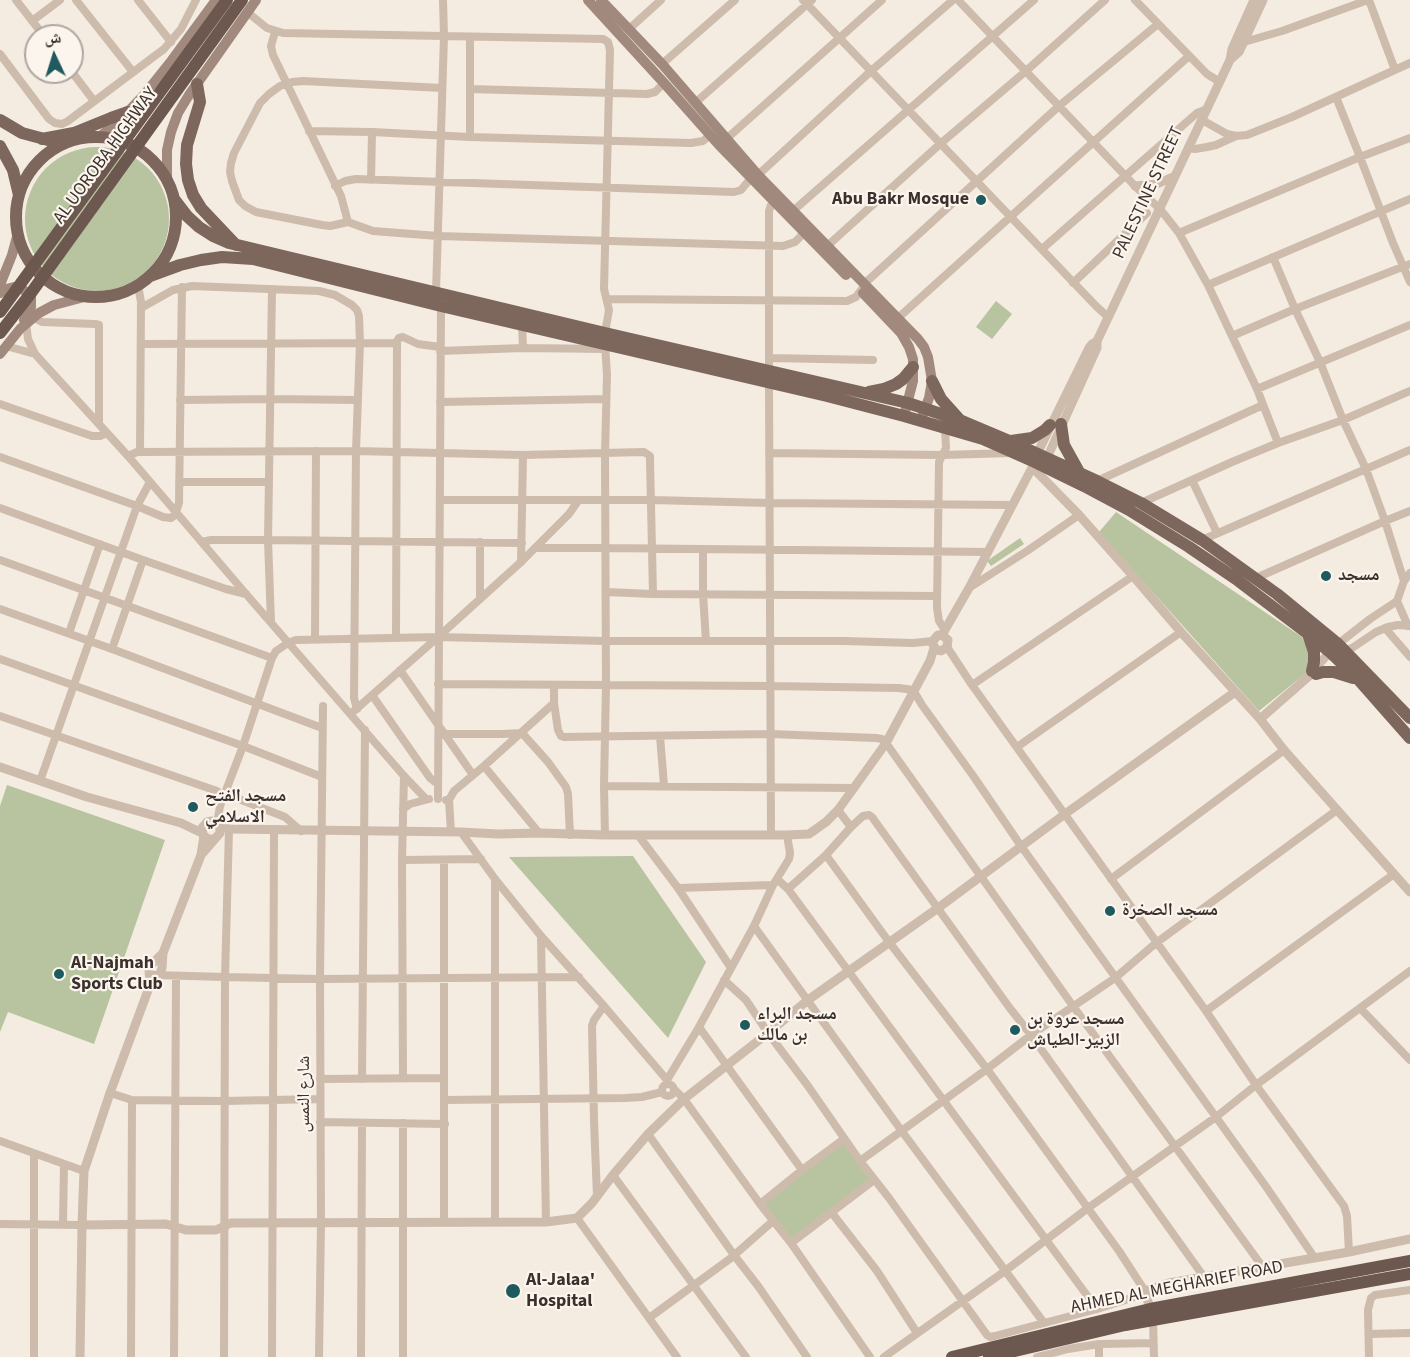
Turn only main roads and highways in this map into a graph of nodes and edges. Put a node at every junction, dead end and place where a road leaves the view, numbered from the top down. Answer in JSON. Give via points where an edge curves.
{"nodes":[{"id":1,"x":216,"y":0,"type":"edge"},
{"id":2,"x":227,"y":0,"type":"edge"},
{"id":3,"x":242,"y":0,"type":"edge"},
{"id":4,"x":256,"y":0,"type":"edge"},
{"id":5,"x":588,"y":0,"type":"edge"},
{"id":6,"x":602,"y":0,"type":"edge"},
{"id":7,"x":197,"y":84,"type":"junction"},
{"id":8,"x":131,"y":110,"type":"junction"},
{"id":9,"x":0,"y":120,"type":"edge"},
{"id":10,"x":174,"y":122,"type":"junction"},
{"id":11,"x":98,"y":138,"type":"junction"},
{"id":12,"x":42,"y":139,"type":"junction"},
{"id":13,"x":70,"y":142,"type":"junction"},
{"id":14,"x":723,"y":142,"type":"junction"},
{"id":15,"x":0,"y":146,"type":"edge"},
{"id":16,"x":755,"y":176,"type":"junction"},
{"id":17,"x":167,"y":181,"type":"junction"},
{"id":18,"x":20,"y":196,"type":"junction"},
{"id":19,"x":174,"y":199,"type":"junction"},
{"id":20,"x":18,"y":233,"type":"junction"},
{"id":21,"x":237,"y":245,"type":"junction"},
{"id":22,"x":825,"y":248,"type":"junction"},
{"id":23,"x":150,"y":276,"type":"junction"},
{"id":24,"x":0,"y":285,"type":"edge"},
{"id":25,"x":862,"y":287,"type":"junction"},
{"id":26,"x":0,"y":293,"type":"edge"},
{"id":27,"x":88,"y":296,"type":"junction"},
{"id":28,"x":0,"y":312,"type":"edge"},
{"id":29,"x":26,"y":323,"type":"junction"},
{"id":30,"x":3,"y":330,"type":"edge"},
{"id":31,"x":606,"y":342,"type":"junction"},
{"id":32,"x":3,"y":350,"type":"edge"},
{"id":33,"x":913,"y":367,"type":"junction"},
{"id":34,"x":769,"y":376,"type":"junction"},
{"id":35,"x":932,"y":381,"type":"junction"},
{"id":36,"x":864,"y":393,"type":"junction"},
{"id":37,"x":906,"y":409,"type":"junction"},
{"id":38,"x":923,"y":414,"type":"junction"},
{"id":39,"x":962,"y":421,"type":"junction"},
{"id":40,"x":1012,"y":447,"type":"junction"},
{"id":41,"x":1038,"y":460,"type":"junction"},
{"id":42,"x":1080,"y":473,"type":"junction"},
{"id":43,"x":1307,"y":633,"type":"junction"},
{"id":44,"x":1337,"y":651,"type":"junction"},
{"id":45,"x":1358,"y":679,"type":"junction"},
{"id":46,"x":1410,"y":718,"type":"edge"},
{"id":47,"x":1410,"y":738,"type":"edge"},
{"id":48,"x":1410,"y":1261,"type":"edge"},
{"id":49,"x":1410,"y":1274,"type":"edge"},
{"id":50,"x":1152,"y":1315,"type":"junction"},
{"id":51,"x":952,"y":1357,"type":"edge"},
{"id":52,"x":989,"y":1357,"type":"edge"}],
"edges":[{"from":1,"to":8,"type":"main road","name":"AL UOROBA HIGHWAY"},
{"from":2,"to":28,"type":"highway","name":"AL UOROBA HIGHWAY"},
{"from":3,"to":30,"type":"highway","name":"AL UOROBA HIGHWAY"},
{"from":4,"to":7,"type":"main road","name":"AL UOROBA HIGHWAY"},
{"from":5,"to":14,"type":"main road","via":[[710,135]]},
{"from":6,"to":14,"type":"main road","via":[[662,64]]},
{"from":7,"to":10,"type":"main road","name":"AL UOROBA HIGHWAY"},
{"from":7,"to":21,"type":"main road","via":[[200,102],[188,145],[188,180],[201,208]]},
{"from":8,"to":10,"type":"main road","via":[[151,122]]},
{"from":8,"to":11,"type":"main road","name":"AL UOROBA HIGHWAY"},
{"from":8,"to":12,"type":"main road","via":[[74,133]]},
{"from":9,"to":12,"type":"main road"},
{"from":10,"to":17,"type":"main road","name":"AL UOROBA HIGHWAY","via":[[167,150]]},
{"from":11,"to":13,"type":"main road"},
{"from":11,"to":17,"type":"main road","via":[[117,140],[142,152]]},
{"from":12,"to":13,"type":"main road"},
{"from":13,"to":18,"type":"main road","via":[[38,163]]},
{"from":14,"to":16,"type":"main road"},
{"from":15,"to":18,"type":"main road","via":[[13,170]]},
{"from":16,"to":22,"type":"main road","via":[[794,210]]},
{"from":16,"to":22,"type":"main road","via":[[804,233]]},
{"from":17,"to":19,"type":"main road"},
{"from":18,"to":20,"type":"main road","via":[[16,214]]},
{"from":19,"to":21,"type":"main road","via":[[199,227]]},
{"from":19,"to":23,"type":"main road","via":[[174,236],[167,254]]},
{"from":20,"to":24,"type":"main road"},
{"from":20,"to":27,"type":"main road","via":[[28,258],[46,279],[70,292]]},
{"from":21,"to":31,"type":"main road","via":[[436,292]]},
{"from":22,"to":25,"type":"main road"},
{"from":23,"to":27,"type":"main road","via":[[114,295]]},
{"from":23,"to":31,"type":"main road","via":[[201,260],[243,258]]},
{"from":25,"to":33,"type":"main road","via":[[906,339]]},
{"from":25,"to":35,"type":"main road","via":[[924,347]]},
{"from":26,"to":29,"type":"main road","via":[[14,287],[28,294],[31,307]]},
{"from":27,"to":29,"type":"main road","via":[[54,305]]},
{"from":29,"to":32,"type":"main road"},
{"from":31,"to":34,"type":"main road"},
{"from":33,"to":36,"type":"main road","via":[[896,384]]},
{"from":33,"to":37,"type":"main road"},
{"from":34,"to":36,"type":"main road"},
{"from":34,"to":37,"type":"main road"},
{"from":35,"to":38,"type":"main road"},
{"from":35,"to":39,"type":"main road","via":[[947,407]]},
{"from":36,"to":37,"type":"main road"},
{"from":37,"to":38,"type":"main road"},
{"from":38,"to":39,"type":"main road"},
{"from":38,"to":40,"type":"main road","via":[[945,428]]},
{"from":39,"to":40,"type":"main road"},
{"from":40,"to":41,"type":"main road"},
{"from":40,"to":42,"type":"main road","via":[[1056,425]]},
{"from":41,"to":42,"type":"main road"},
{"from":41,"to":43,"type":"main road","via":[[1160,529],[1236,579]]},
{"from":42,"to":44,"type":"main road","via":[[1141,503],[1202,540],[1256,578]]},
{"from":43,"to":44,"type":"main road"},
{"from":43,"to":45,"type":"main road","via":[[1315,658],[1313,673],[1334,672]]},
{"from":44,"to":45,"type":"main road"},
{"from":44,"to":46,"type":"main road"},
{"from":45,"to":47,"type":"main road"},
{"from":48,"to":50,"type":"highway","name":"AHMED AL MEGHARIEF ROAD"},
{"from":49,"to":50,"type":"highway","name":"AHMED AL MEGHARIEF ROAD"},
{"from":50,"to":51,"type":"highway","name":"AHMED AL MEGHARIEF ROAD"},
{"from":50,"to":52,"type":"highway","name":"AHMED AL MEGHARIEF ROAD"}]}
